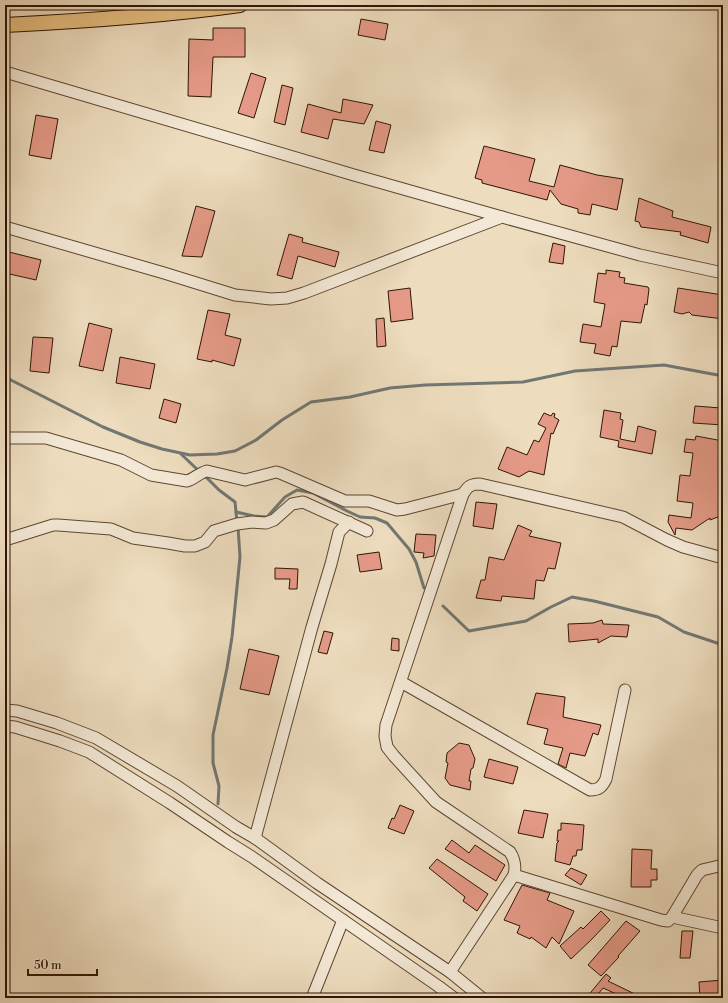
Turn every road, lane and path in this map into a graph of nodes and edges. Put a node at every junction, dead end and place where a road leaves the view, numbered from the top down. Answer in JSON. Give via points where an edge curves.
{"nodes":[{"id":1,"x":240,"y":5,"type":"edge"},
{"id":2,"x":220,"y":6,"type":"edge"},
{"id":3,"x":205,"y":7,"type":"edge"},
{"id":4,"x":5,"y":25,"type":"edge"},
{"id":5,"x":5,"y":72,"type":"edge"},
{"id":6,"x":502,"y":217,"type":"junction"},
{"id":7,"x":5,"y":227,"type":"edge"},
{"id":8,"x":723,"y":273,"type":"edge"},
{"id":9,"x":5,"y":438,"type":"edge"},
{"id":10,"x":464,"y":494,"type":"junction"},
{"id":11,"x":349,"y":522,"type":"junction"},
{"id":12,"x":367,"y":531,"type":"dead end"},
{"id":13,"x":5,"y":540,"type":"edge"},
{"id":14,"x":723,"y":558,"type":"edge"},
{"id":15,"x":401,"y":682,"type":"junction"},
{"id":16,"x":625,"y":690,"type":"dead end"},
{"id":17,"x":5,"y":710,"type":"edge"},
{"id":18,"x":5,"y":726,"type":"edge"},
{"id":19,"x":255,"y":838,"type":"junction"},
{"id":20,"x":723,"y":865,"type":"edge"},
{"id":21,"x":514,"y":875,"type":"junction"},
{"id":22,"x":672,"y":918,"type":"junction"},
{"id":23,"x":343,"y":920,"type":"junction"},
{"id":24,"x":723,"y":928,"type":"edge"},
{"id":25,"x":450,"y":972,"type":"junction"},
{"id":26,"x":312,"y":998,"type":"edge"},
{"id":27,"x":454,"y":998,"type":"edge"},
{"id":28,"x":482,"y":998,"type":"edge"}],
"edges":[{"from":1,"to":2,"type":"main road"},
{"from":2,"to":3,"type":"main road"},
{"from":3,"to":4,"type":"main road","via":[[82,21]]},
{"from":5,"to":6,"type":"street"},
{"from":6,"to":7,"type":"street","via":[[304,293],[271,299],[235,295]]},
{"from":6,"to":8,"type":"street","via":[[640,255]]},
{"from":9,"to":10,"type":"street","via":[[46,438],[122,460],[155,476],[187,481],[207,471],[245,480],[276,472],[345,501],[369,501],[397,510]]},
{"from":10,"to":14,"type":"street","via":[[467,487],[480,484],[623,517],[683,547]]},
{"from":10,"to":15,"type":"street"},
{"from":11,"to":12,"type":"street"},
{"from":11,"to":13,"type":"street","via":[[303,502],[292,504],[274,520],[266,523],[237,524],[214,531],[205,542],[195,546],[133,538],[111,529],[58,525]]},
{"from":11,"to":19,"type":"street","via":[[339,532]]},
{"from":15,"to":16,"type":"street","via":[[590,790],[597,790],[603,786],[606,779]]},
{"from":15,"to":21,"type":"street","via":[[386,725],[387,747],[436,802],[510,852],[516,867]]},
{"from":17,"to":19,"type":"street","via":[[57,723],[96,738],[177,786]]},
{"from":18,"to":23,"type":"street","via":[[16,727],[89,752],[252,857]]},
{"from":19,"to":25,"type":"street","via":[[317,884]]},
{"from":20,"to":22,"type":"street","via":[[702,870],[697,875]]},
{"from":21,"to":22,"type":"street","via":[[661,920],[668,921]]},
{"from":21,"to":25,"type":"street"},
{"from":22,"to":24,"type":"street"},
{"from":23,"to":26,"type":"street"},
{"from":23,"to":27,"type":"street"},
{"from":25,"to":28,"type":"street"}]}
